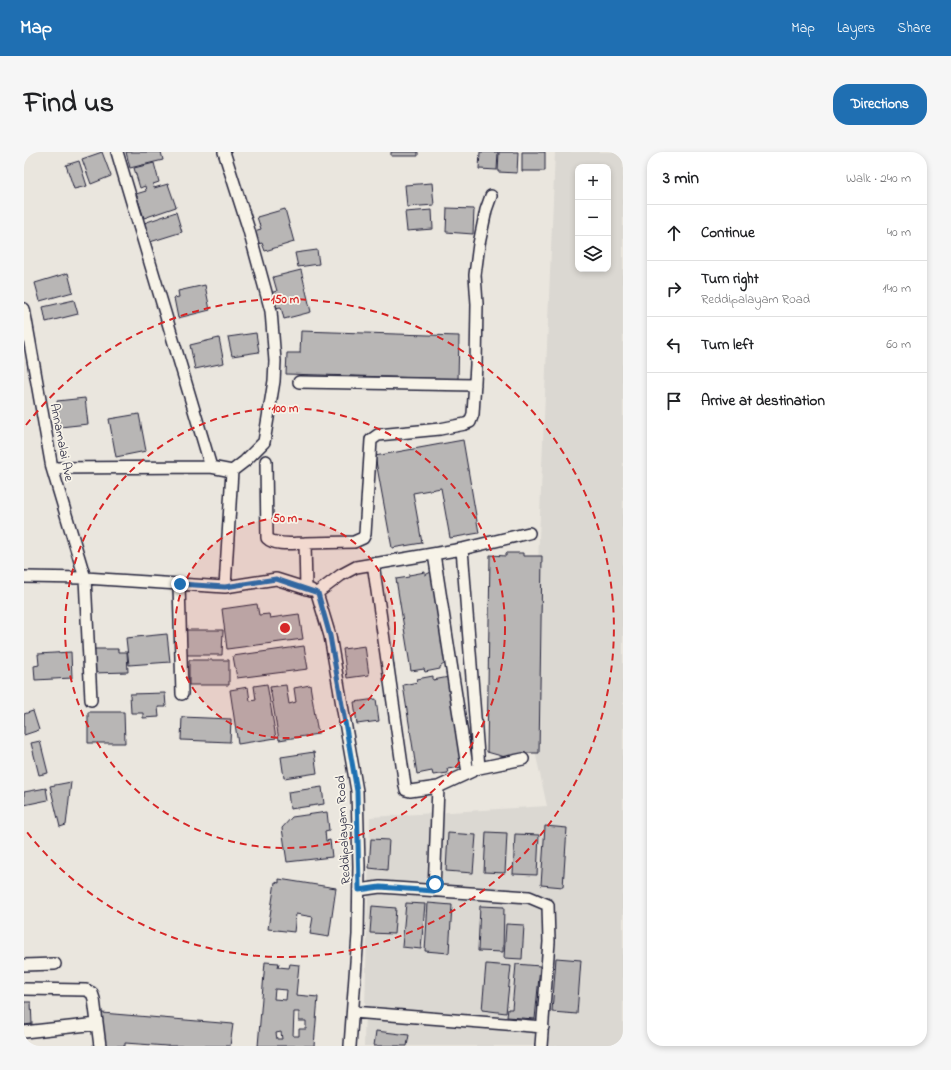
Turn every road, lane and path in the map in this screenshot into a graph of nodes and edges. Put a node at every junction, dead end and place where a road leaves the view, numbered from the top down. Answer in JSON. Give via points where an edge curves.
{"nodes":[{"id":1,"x":117,"y":152,"type":"edge"},
{"id":2,"x":224,"y":152,"type":"edge"},
{"id":3,"x":491,"y":196,"type":"dead end"},
{"id":4,"x":24,"y":309,"type":"edge"},
{"id":5,"x":299,"y":382,"type":"dead end"},
{"id":6,"x":475,"y":385,"type":"junction"},
{"id":7,"x":266,"y":461,"type":"dead end"},
{"id":8,"x":211,"y":467,"type":"junction"},
{"id":9,"x":52,"y":468,"type":"junction"},
{"id":10,"x":232,"y":471,"type":"junction"},
{"id":11,"x":529,"y":533,"type":"dead end"},
{"id":12,"x":305,"y":543,"type":"junction"},
{"id":13,"x":462,"y":548,"type":"junction"},
{"id":14,"x":434,"y":554,"type":"junction"},
{"id":15,"x":372,"y":564,"type":"junction"},
{"id":16,"x":24,"y":576,"type":"edge"},
{"id":17,"x":85,"y":578,"type":"junction"},
{"id":18,"x":180,"y":584,"type":"junction"},
{"id":19,"x":225,"y":587,"type":"junction"},
{"id":20,"x":306,"y":589,"type":"junction"},
{"id":21,"x":318,"y":593,"type":"junction"},
{"id":22,"x":182,"y":694,"type":"dead end"},
{"id":23,"x":91,"y":700,"type":"dead end"},
{"id":24,"x":523,"y":759,"type":"dead end"},
{"id":25,"x":479,"y":768,"type":"junction"},
{"id":26,"x":468,"y":773,"type":"junction"},
{"id":27,"x":438,"y":788,"type":"junction"},
{"id":28,"x":359,"y":890,"type":"junction"},
{"id":29,"x":434,"y":891,"type":"junction"},
{"id":30,"x":55,"y":964,"type":"dead end"},
{"id":31,"x":24,"y":965,"type":"edge"},
{"id":32,"x":24,"y":989,"type":"edge"},
{"id":33,"x":352,"y":1012,"type":"junction"},
{"id":34,"x":97,"y":1024,"type":"junction"},
{"id":35,"x":543,"y":1027,"type":"junction"},
{"id":36,"x":24,"y":1032,"type":"edge"},
{"id":37,"x":100,"y":1046,"type":"edge"},
{"id":38,"x":350,"y":1046,"type":"edge"},
{"id":39,"x":541,"y":1046,"type":"edge"}],
"edges":[{"from":1,"to":8,"type":"street"},
{"from":2,"to":10,"type":"street","via":[[272,311],[275,361],[264,442]]},
{"from":3,"to":6,"type":"street","via":[[479,244],[475,275]]},
{"from":4,"to":9,"type":"street","name":"Annamalai Ave"},
{"from":5,"to":6,"type":"street"},
{"from":6,"to":12,"type":"street","via":[[470,422],[440,429],[378,436],[371,440],[363,538],[354,542]]},
{"from":7,"to":12,"type":"street","via":[[266,538],[270,542]]},
{"from":8,"to":9,"type":"street"},
{"from":8,"to":10,"type":"street"},
{"from":9,"to":17,"type":"street","name":"Annamalai Ave"},
{"from":10,"to":19,"type":"street"},
{"from":11,"to":13,"type":"street"},
{"from":12,"to":20,"type":"street"},
{"from":13,"to":14,"type":"street"},
{"from":13,"to":25,"type":"street"},
{"from":14,"to":15,"type":"street"},
{"from":14,"to":26,"type":"street"},
{"from":15,"to":21,"type":"street","via":[[356,567],[341,575]]},
{"from":15,"to":27,"type":"street","via":[[406,790]]},
{"from":16,"to":17,"type":"street"},
{"from":17,"to":18,"type":"street"},
{"from":17,"to":23,"type":"street","name":"Annamalai Ave"},
{"from":18,"to":19,"type":"street"},
{"from":18,"to":22,"type":"street"},
{"from":19,"to":20,"type":"street","via":[[276,579]]},
{"from":20,"to":21,"type":"street"},
{"from":21,"to":28,"type":"street","name":"Reddipalayam Road","via":[[330,636],[357,791]]},
{"from":24,"to":25,"type":"street"},
{"from":25,"to":26,"type":"street"},
{"from":26,"to":27,"type":"street"},
{"from":27,"to":29,"type":"street"},
{"from":28,"to":29,"type":"street","via":[[380,887]]},
{"from":28,"to":33,"type":"street","name":"Reddipalayam Road"},
{"from":29,"to":35,"type":"street","via":[[529,897],[548,905],[549,942]]},
{"from":30,"to":31,"type":"street"},
{"from":32,"to":34,"type":"street","via":[[86,990],[92,993],[94,999]]},
{"from":33,"to":35,"type":"street"},
{"from":33,"to":38,"type":"street","name":"Reddipalayam Road"},
{"from":34,"to":36,"type":"street"},
{"from":34,"to":37,"type":"street"},
{"from":35,"to":39,"type":"street"}]}
